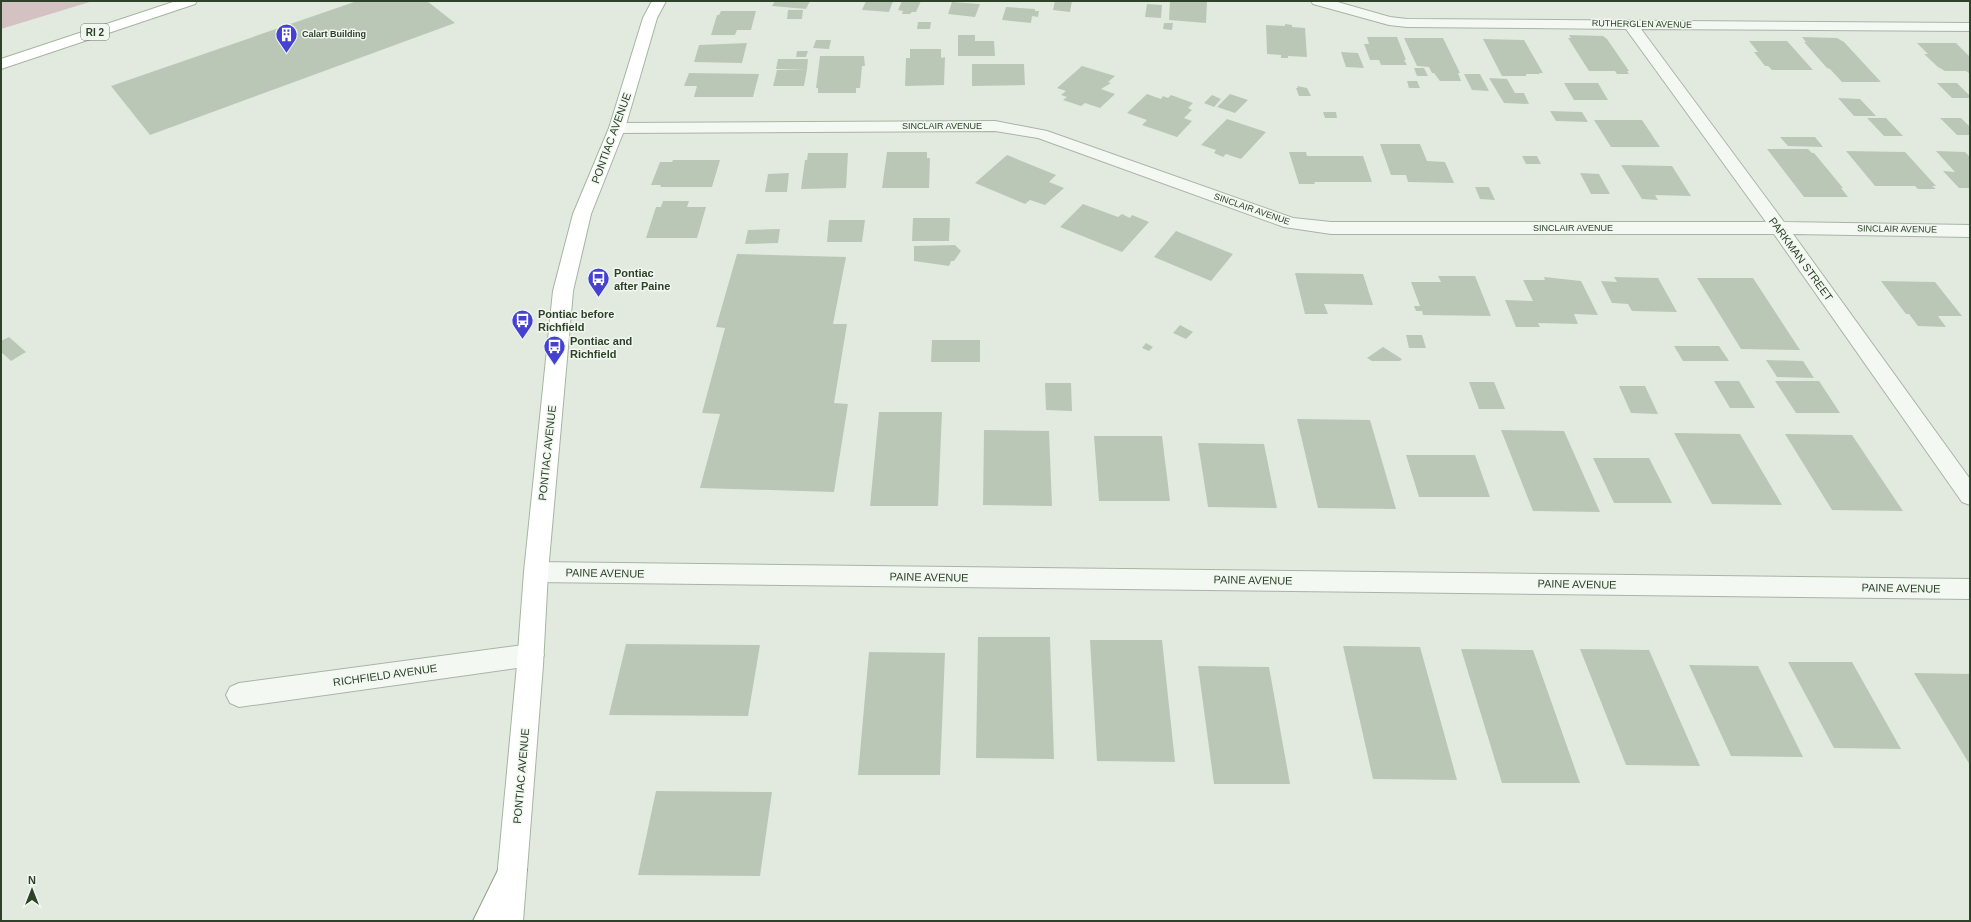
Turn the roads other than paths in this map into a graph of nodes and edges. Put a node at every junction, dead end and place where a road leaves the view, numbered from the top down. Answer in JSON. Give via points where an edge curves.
{"nodes":[{"id":1,"x":190,"y":1,"type":"edge"},
{"id":2,"x":659,"y":1,"type":"edge"},
{"id":3,"x":1318,"y":1,"type":"edge"},
{"id":4,"x":1630,"y":24,"type":"junction"},
{"id":5,"x":1970,"y":27,"type":"edge"},
{"id":6,"x":1,"y":64,"type":"edge"},
{"id":7,"x":617,"y":128,"type":"junction"},
{"id":8,"x":1780,"y":228,"type":"junction"},
{"id":9,"x":1970,"y":231,"type":"edge"},
{"id":10,"x":1970,"y":496,"type":"edge"},
{"id":11,"x":536,"y":572,"type":"junction"},
{"id":12,"x":1970,"y":589,"type":"edge"},
{"id":13,"x":531,"y":655,"type":"junction"},
{"id":14,"x":239,"y":695,"type":"dead end"},
{"id":15,"x":513,"y":870,"type":"junction"},
{"id":16,"x":488,"y":921,"type":"edge"},
{"id":17,"x":508,"y":921,"type":"edge"}],
"edges":[{"from":1,"to":6,"type":"main road","number":"RI 2"},
{"from":2,"to":7,"type":"main road","name":"PONTIAC AVENUE","via":[[650,18]]},
{"from":3,"to":4,"type":"street","name":"RUTHERGLEN AVENUE","via":[[1389,21],[1407,23]]},
{"from":4,"to":5,"type":"street","name":"RUTHERGLEN AVENUE"},
{"from":4,"to":8,"type":"street","name":"PARKMAN STREET"},
{"from":7,"to":8,"type":"street","name":"SINCLAIR AVENUE","via":[[995,126],[1041,134],[1290,223],[1331,228]]},
{"from":7,"to":11,"type":"main road","name":"PONTIAC AVENUE","via":[[582,214],[563,291]]},
{"from":8,"to":9,"type":"street","name":"SINCLAIR AVENUE"},
{"from":8,"to":10,"type":"street","name":"PARKMAN STREET"},
{"from":11,"to":12,"type":"street","name":"PAINE AVENUE"},
{"from":11,"to":13,"type":"main road","name":"PONTIAC AVENUE"},
{"from":13,"to":14,"type":"street","name":"RICHFIELD AVENUE"},
{"from":13,"to":15,"type":"main road","name":"PONTIAC AVENUE"},
{"from":15,"to":16,"type":"main road"},
{"from":15,"to":17,"type":"main road","name":"PONTIAC AVENUE"}]}
